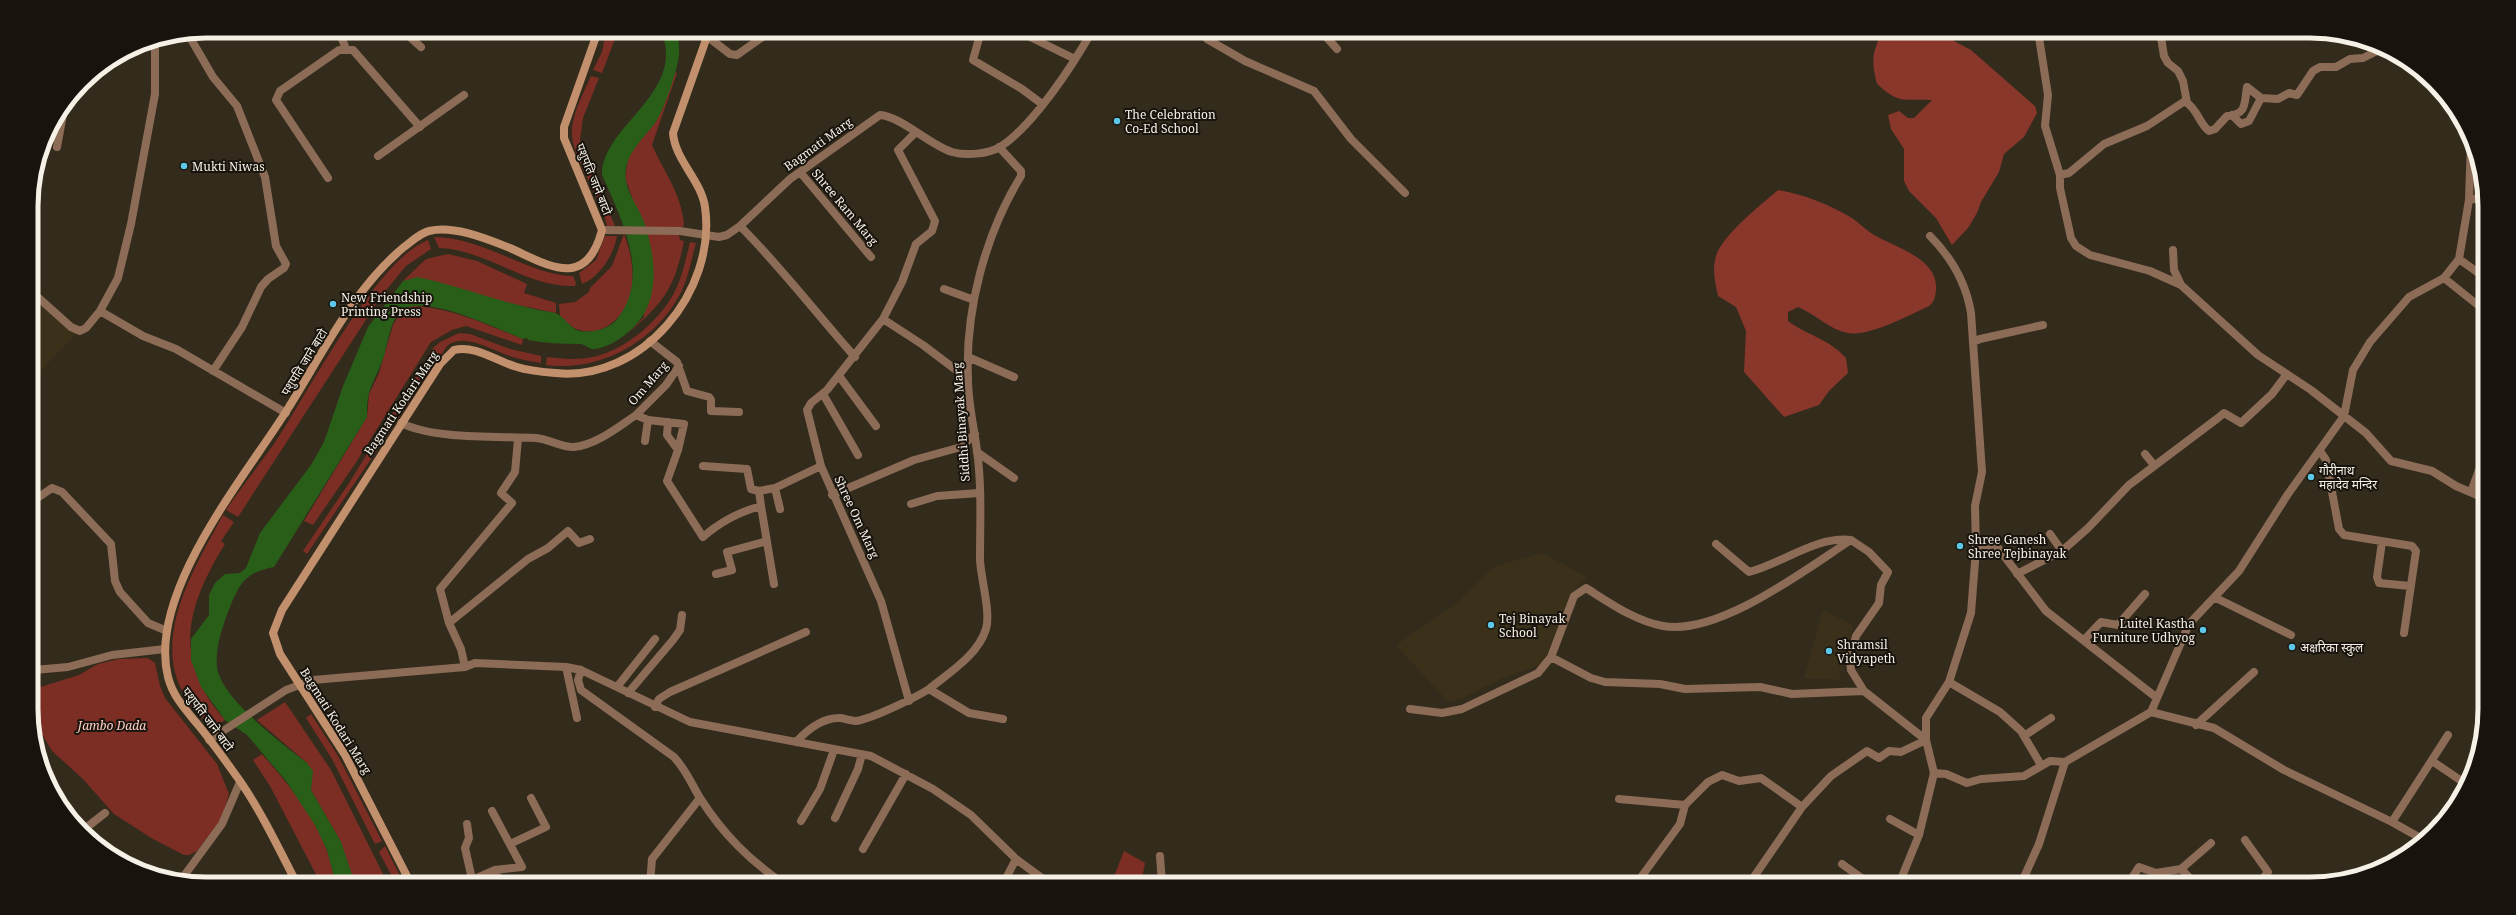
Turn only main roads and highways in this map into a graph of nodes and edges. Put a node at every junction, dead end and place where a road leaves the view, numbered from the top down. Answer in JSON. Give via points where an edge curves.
{"nodes":[{"id":1,"x":596,"y":38,"type":"edge"},
{"id":2,"x":707,"y":38,"type":"edge"},
{"id":3,"x":293,"y":877,"type":"edge"},
{"id":4,"x":407,"y":877,"type":"edge"}],
"edges":[{"from":1,"to":3,"type":"main road","name":"पशुपति जाने बाटो","via":[[592,55],[568,113],[564,138],[602,230],[591,254],[572,268],[564,269],[539,263],[510,248],[470,235],[444,230],[423,234],[391,259],[365,290],[286,413],[220,509],[181,586],[165,650],[165,664],[172,690],[240,782],[260,813]]},
{"from":2,"to":4,"type":"main road","name":"Bagmati Kodari Marg","via":[[673,133],[676,149],[702,195],[706,219],[698,271],[688,297],[671,320],[650,341],[611,366],[582,374],[524,368],[473,349],[454,350],[440,364],[401,423],[312,560],[276,622],[274,641],[345,755]]}]}
